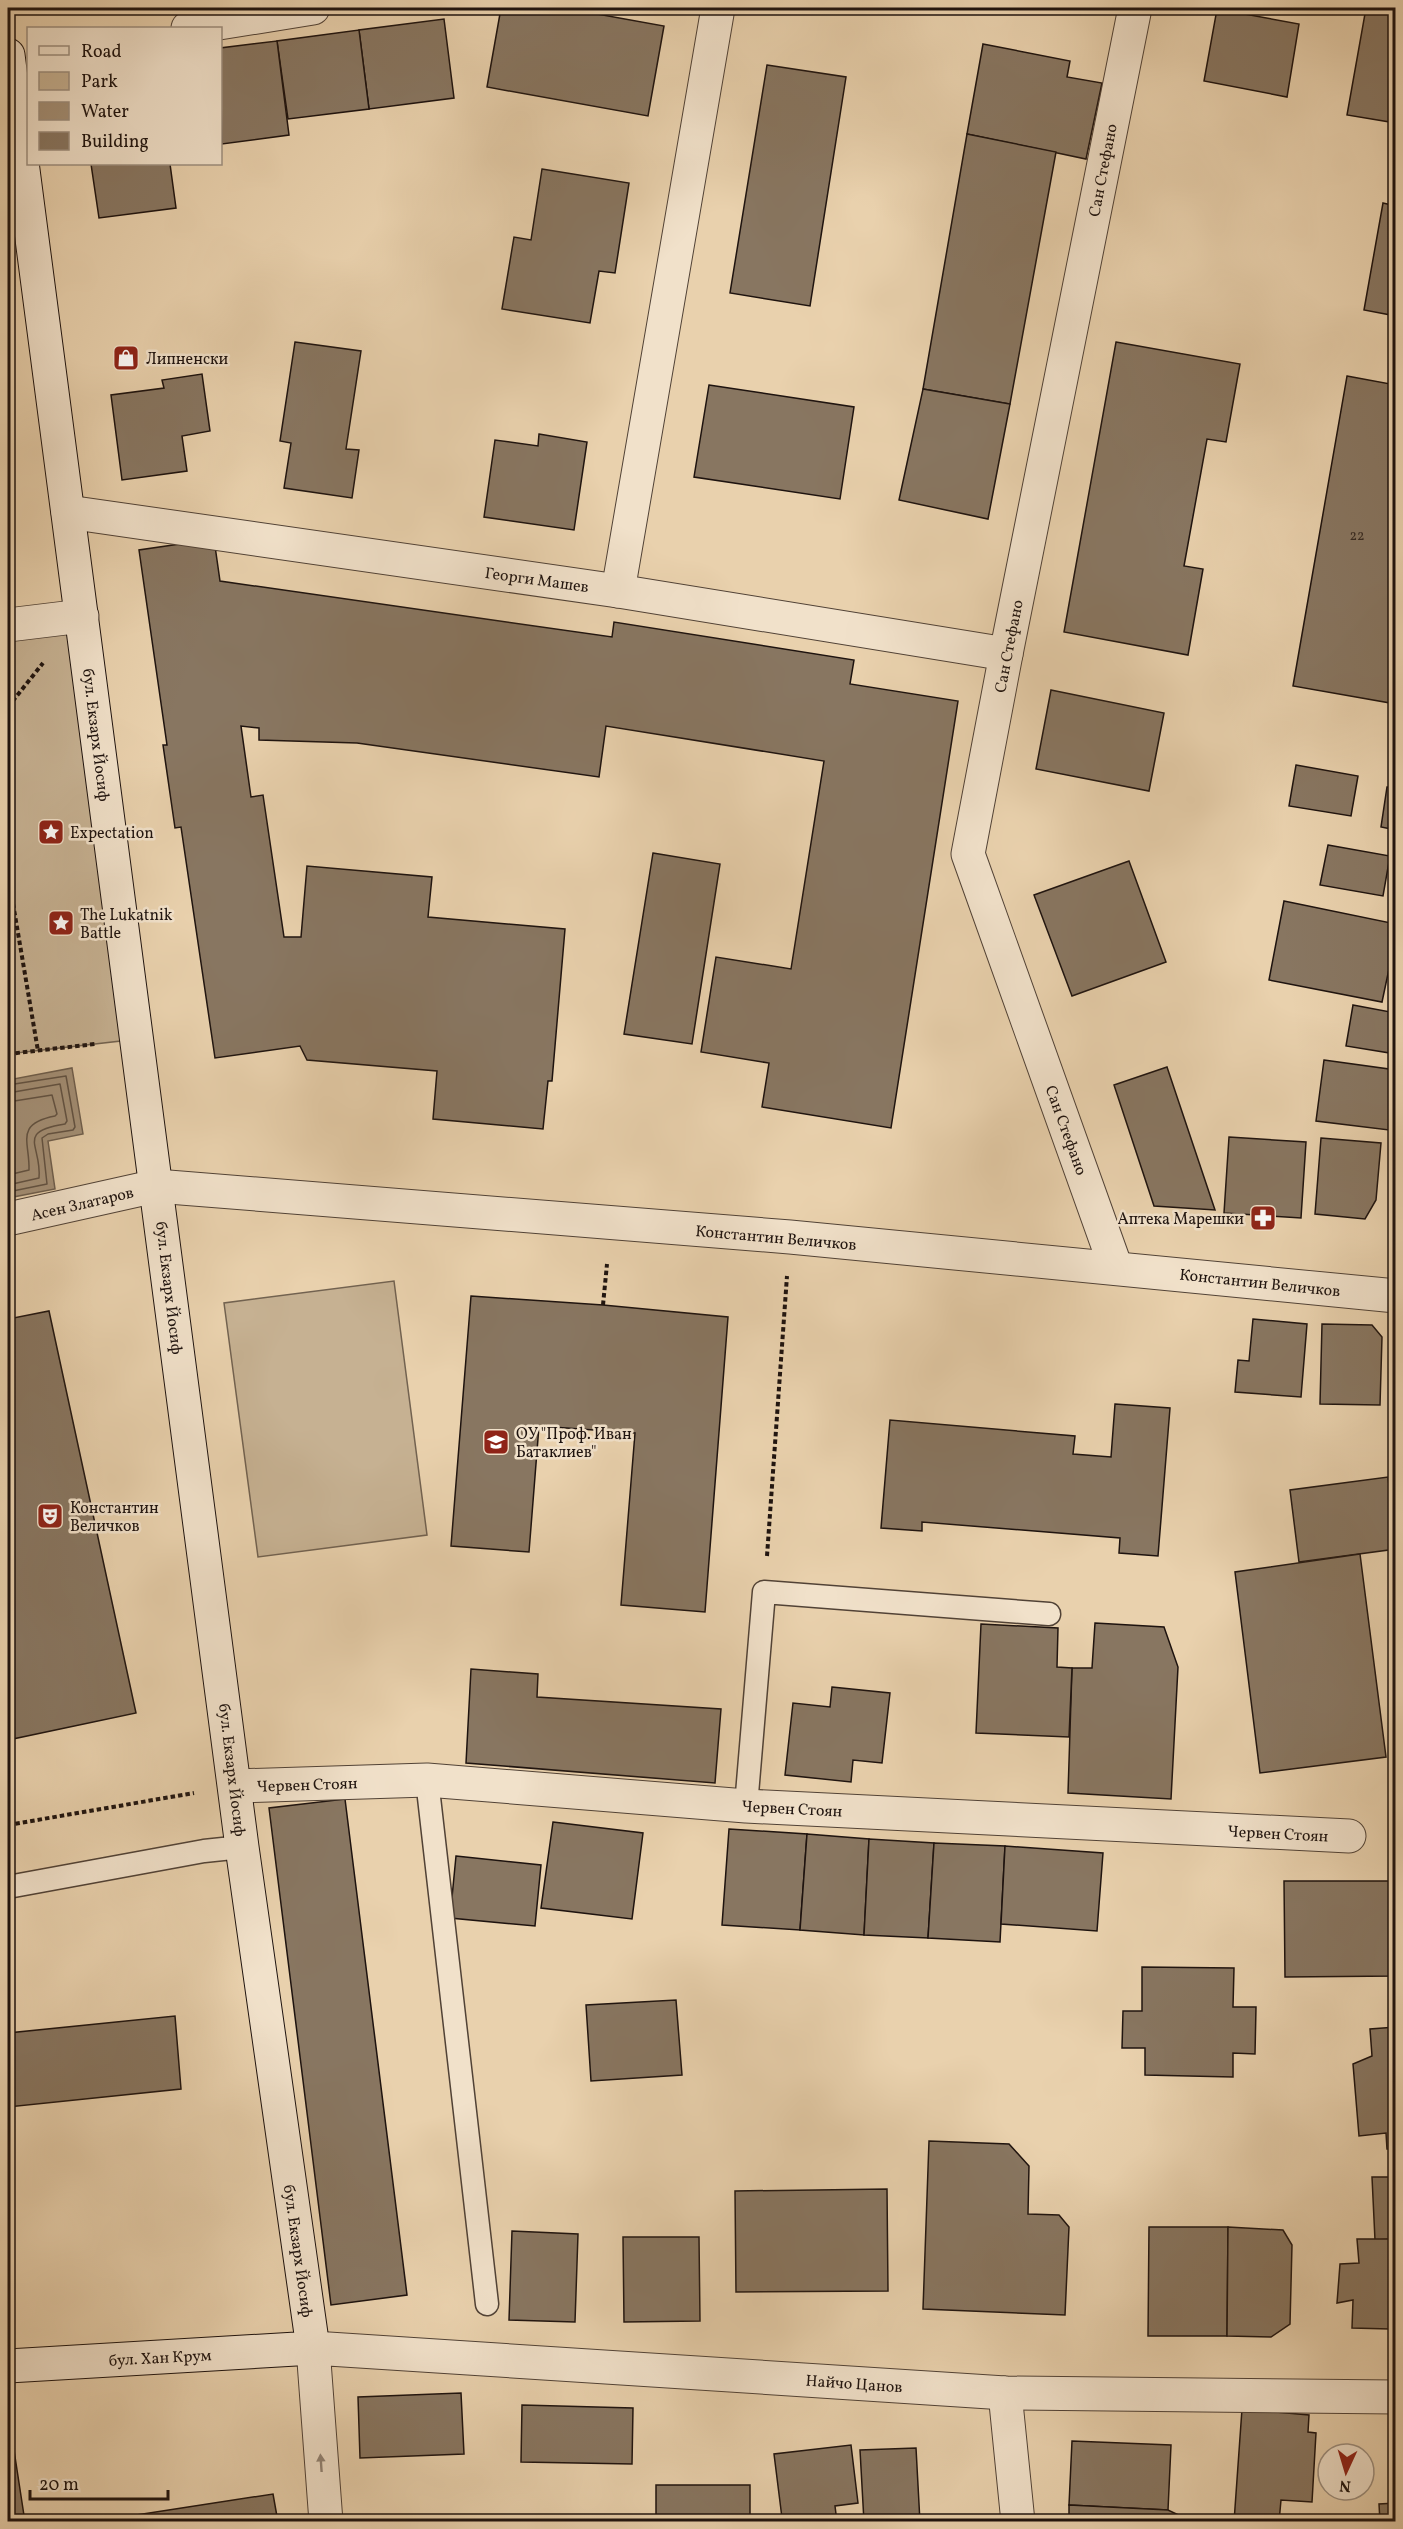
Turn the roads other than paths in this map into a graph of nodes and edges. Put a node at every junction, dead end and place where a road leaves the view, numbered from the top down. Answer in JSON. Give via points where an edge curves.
{"nodes":[{"id":1,"x":313,"y":8,"type":"edge"},
{"id":2,"x":718,"y":8,"type":"edge"},
{"id":3,"x":1135,"y":8,"type":"edge"},
{"id":4,"x":194,"y":27,"type":"edge"},
{"id":5,"x":27,"y":55,"type":"edge"},
{"id":6,"x":8,"y":57,"type":"edge"},
{"id":7,"x":68,"y":512,"type":"junction"},
{"id":8,"x":618,"y":591,"type":"junction"},
{"id":9,"x":82,"y":616,"type":"junction"},
{"id":10,"x":8,"y":626,"type":"edge"},
{"id":11,"x":1006,"y":654,"type":"junction"},
{"id":12,"x":156,"y":1186,"type":"junction"},
{"id":13,"x":8,"y":1219,"type":"edge"},
{"id":14,"x":1116,"y":1268,"type":"junction"},
{"id":15,"x":1395,"y":1296,"type":"edge"},
{"id":16,"x":1049,"y":1614,"type":"dead end"},
{"id":17,"x":427,"y":1780,"type":"junction"},
{"id":18,"x":236,"y":1786,"type":"junction"},
{"id":19,"x":746,"y":1806,"type":"junction"},
{"id":20,"x":1349,"y":1836,"type":"dead end"},
{"id":21,"x":242,"y":1847,"type":"junction"},
{"id":22,"x":8,"y":1887,"type":"edge"},
{"id":23,"x":487,"y":2304,"type":"dead end"},
{"id":24,"x":313,"y":2348,"type":"junction"},
{"id":25,"x":8,"y":2366,"type":"edge"},
{"id":26,"x":1005,"y":2393,"type":"junction"},
{"id":27,"x":1395,"y":2397,"type":"edge"},
{"id":28,"x":326,"y":2522,"type":"edge"},
{"id":29,"x":1018,"y":2522,"type":"edge"}],
"edges":[{"from":1,"to":4,"type":"street"},
{"from":2,"to":8,"type":"street"},
{"from":3,"to":11,"type":"street","name":"Сан Стефано"},
{"from":5,"to":6,"type":"street"},
{"from":6,"to":7,"type":"street","name":"бул. Екзарх Йосиф"},
{"from":7,"to":8,"type":"street","name":"Георги Машев"},
{"from":7,"to":9,"type":"street","name":"бул. Екзарх Йосиф"},
{"from":8,"to":11,"type":"street","name":"Георги Машев"},
{"from":9,"to":10,"type":"street"},
{"from":9,"to":12,"type":"street","name":"бул. Екзарх Йосиф"},
{"from":11,"to":14,"type":"street","name":"Сан Стефано","via":[[968,854]]},
{"from":12,"to":13,"type":"street","name":"Асен Златаров"},
{"from":12,"to":14,"type":"street","name":"Константин Величков","via":[[790,1237]]},
{"from":12,"to":18,"type":"street","name":"бул. Екзарх Йосиф"},
{"from":14,"to":15,"type":"street","name":"Константин Величков"},
{"from":16,"to":19,"type":"lane","via":[[764,1592]]},
{"from":17,"to":18,"type":"street","name":"Червен Стоян"},
{"from":17,"to":19,"type":"street","name":"Червен Стоян"},
{"from":17,"to":23,"type":"lane"},
{"from":18,"to":21,"type":"street","name":"бул. Екзарх Йосиф"},
{"from":19,"to":20,"type":"street","name":"Червен Стоян"},
{"from":21,"to":22,"type":"lane"},
{"from":21,"to":24,"type":"street","name":"бул. Екзарх Йосиф"},
{"from":24,"to":25,"type":"street","name":"бул. Хан Крум"},
{"from":24,"to":26,"type":"street","name":"Найчо Цанов"},
{"from":28,"to":24,"type":"street","name":"бул. Екзарх Йосиф","one_way":true},
{"from":26,"to":27,"type":"street","name":"Найчо Цанов"},
{"from":26,"to":29,"type":"street"}]}
